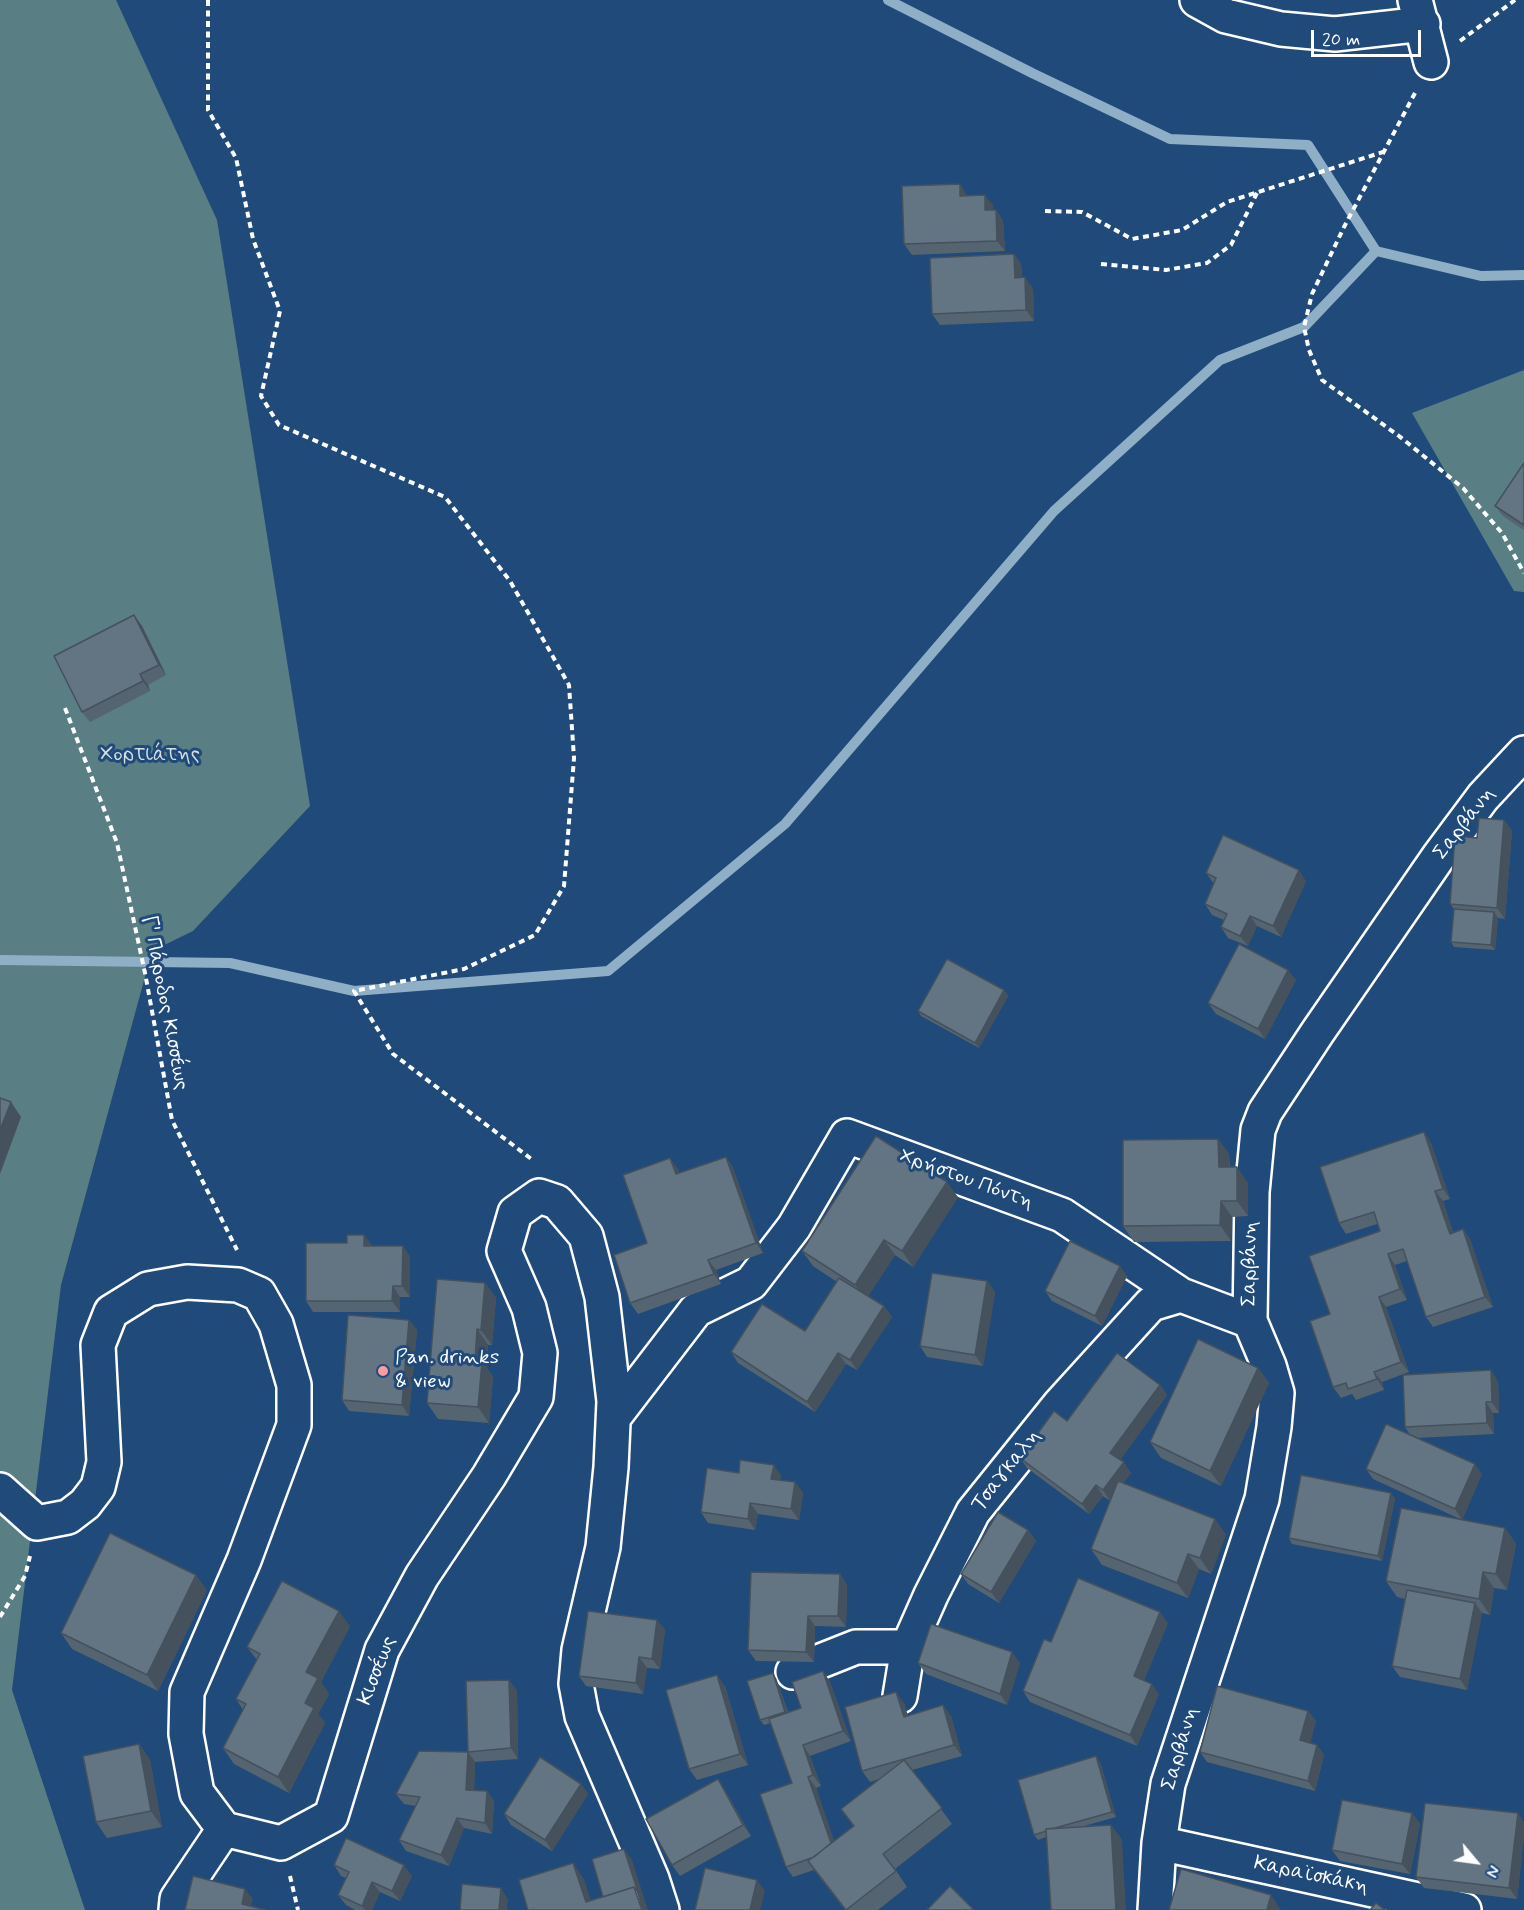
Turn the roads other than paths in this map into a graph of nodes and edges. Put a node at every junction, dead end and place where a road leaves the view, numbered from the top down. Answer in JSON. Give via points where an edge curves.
{"nodes":[{"id":1,"x":1197,"y":0,"type":"edge"},
{"id":2,"x":1419,"y":12,"type":"edge"},
{"id":3,"x":1431,"y":62,"type":"road end"},
{"id":4,"x":1524,"y":753,"type":"edge"},
{"id":5,"x":1180,"y":1295,"type":"junction"},
{"id":6,"x":1250,"y":1321,"type":"junction"},
{"id":7,"x":614,"y":1417,"type":"junction"},
{"id":8,"x":0,"y":1490,"type":"edge"},
{"id":9,"x":908,"y":1647,"type":"junction"},
{"id":10,"x":793,"y":1672,"type":"dead end"},
{"id":11,"x":900,"y":1696,"type":"edge"},
{"id":12,"x":224,"y":1829,"type":"junction"},
{"id":13,"x":1159,"y":1843,"type":"junction"},
{"id":14,"x":176,"y":1910,"type":"edge"},
{"id":15,"x":662,"y":1910,"type":"edge"},
{"id":16,"x":1155,"y":1910,"type":"edge"},
{"id":17,"x":1464,"y":1910,"type":"edge"}],
"edges":[{"from":1,"to":2,"type":"street","via":[[1226,16],[1281,29],[1335,34]]},
{"from":2,"to":3,"type":"street"},
{"from":4,"to":6,"type":"street","name":"Σαρβάνη","via":[[1483,797],[1439,856],[1265,1112],[1258,1130],[1252,1192]]},
{"from":5,"to":6,"type":"street","name":"Χρήστου Πόντη"},
{"from":5,"to":7,"type":"street","name":"Χρήστου Πόντη","via":[[1062,1215],[847,1136],[794,1227],[751,1282],[696,1310]]},
{"from":5,"to":9,"type":"street","name":"Τσαγκαλη","via":[[1151,1304],[1060,1404],[973,1512]]},
{"from":6,"to":13,"type":"street","name":"Σαρβάνη","via":[[1277,1392],[1263,1499],[1172,1773]]},
{"from":7,"to":12,"type":"street","name":"Κισσέως","via":[[602,1296],[586,1236],[557,1202],[539,1196],[515,1213],[504,1251],[529,1308],[540,1353],[536,1397],[422,1576],[382,1650],[331,1816],[281,1843]]},
{"from":7,"to":15,"type":"street","via":[[603,1547],[579,1650],[576,1684],[582,1716]]},
{"from":8,"to":12,"type":"street","via":[[37,1522],[68,1517],[98,1487],[104,1462],[98,1345],[111,1312],[148,1289],[188,1282],[238,1285],[259,1294],[276,1324],[294,1384],[294,1425],[244,1560],[187,1692],[186,1734],[197,1793]]},
{"from":9,"to":10,"type":"street","via":[[856,1647]]},
{"from":9,"to":11,"type":"street","name":"Τσαγκαλη"},
{"from":12,"to":14,"type":"street","via":[[177,1899]]},
{"from":13,"to":16,"type":"street","name":"Σαρβάνη"},
{"from":13,"to":17,"type":"street","name":"Καραϊσκάκη"}]}
